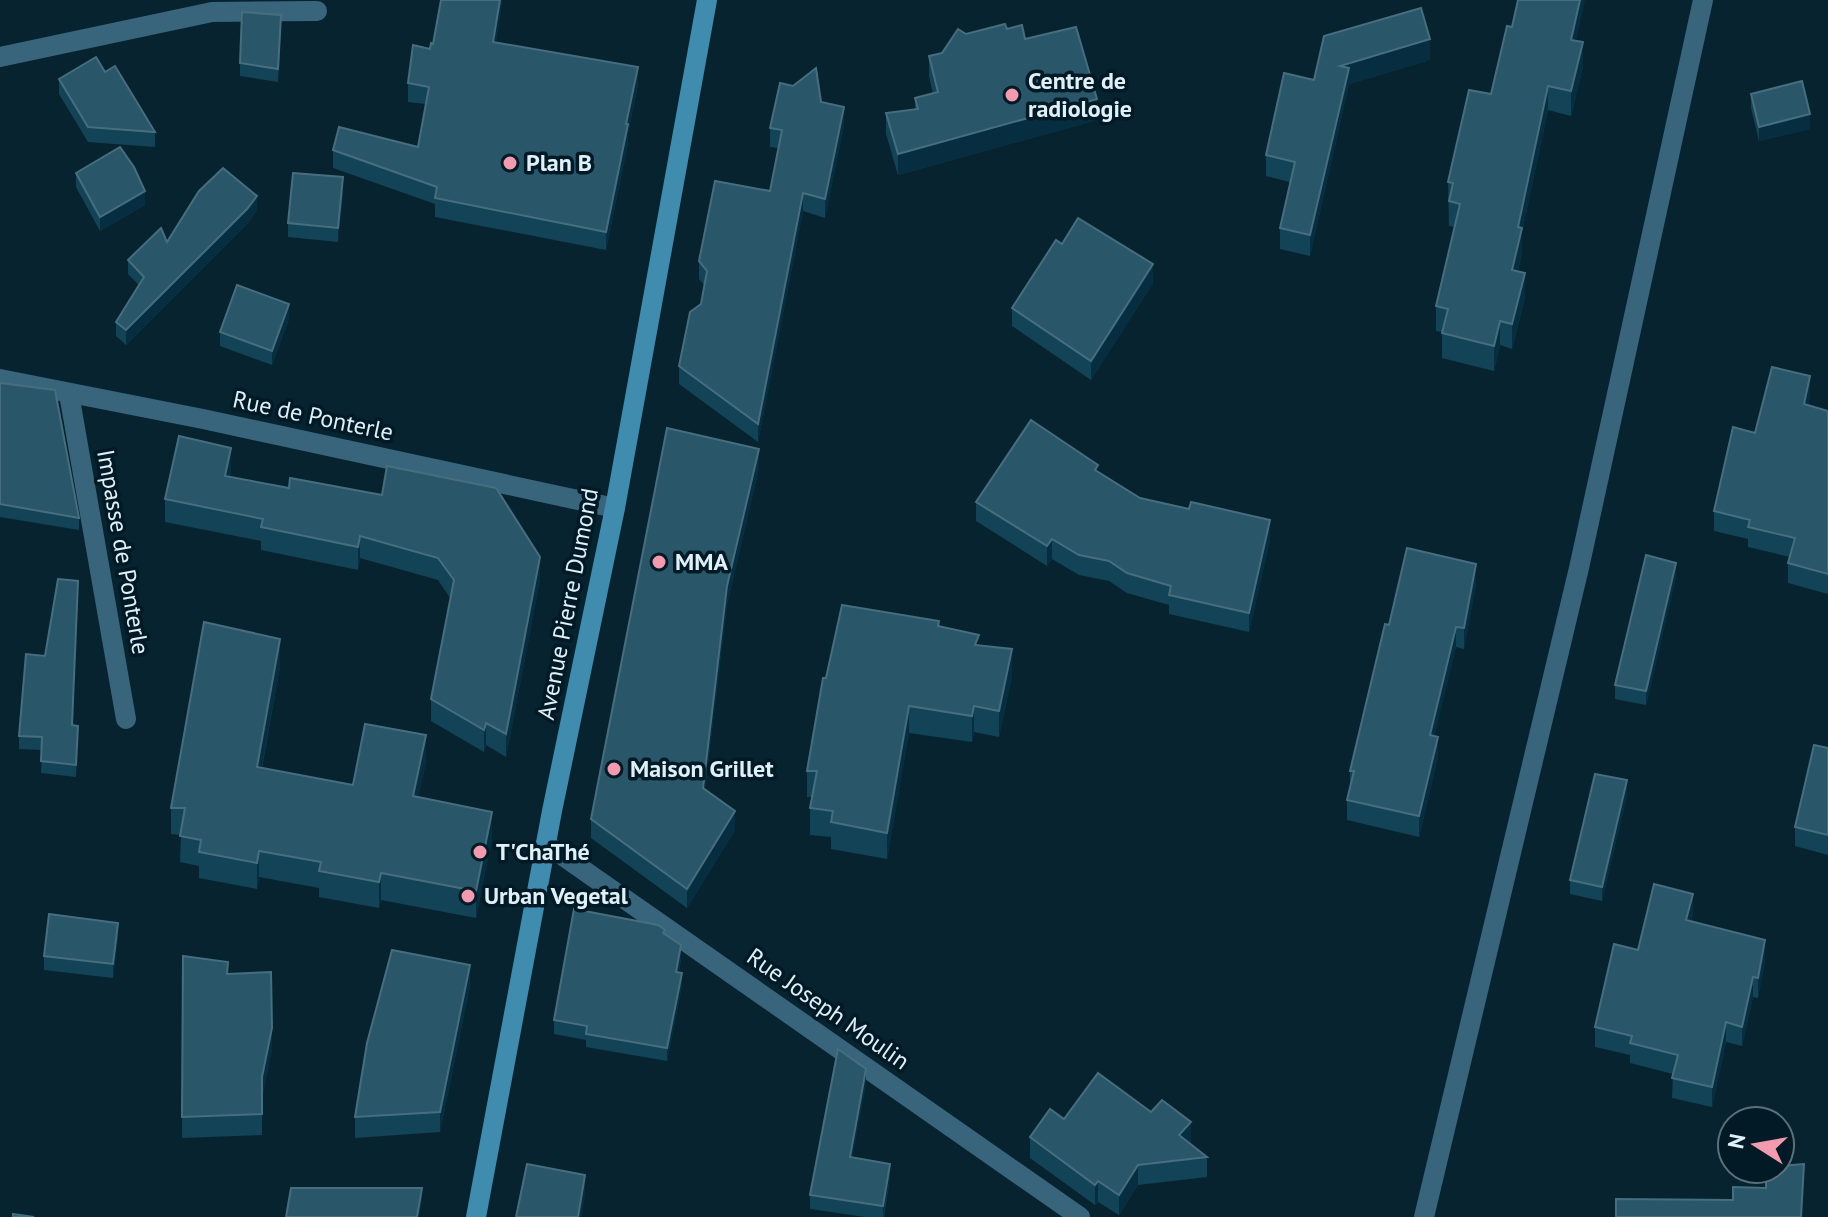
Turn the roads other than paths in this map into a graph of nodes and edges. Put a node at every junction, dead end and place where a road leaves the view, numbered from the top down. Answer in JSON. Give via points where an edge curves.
{"nodes":[{"id":1,"x":707,"y":0,"type":"edge"},
{"id":2,"x":1703,"y":0,"type":"edge"},
{"id":3,"x":317,"y":11,"type":"dead end"},
{"id":4,"x":0,"y":57,"type":"edge"},
{"id":5,"x":0,"y":379,"type":"edge"},
{"id":6,"x":69,"y":394,"type":"junction"},
{"id":7,"x":615,"y":508,"type":"junction"},
{"id":8,"x":126,"y":719,"type":"dead end"},
{"id":9,"x":546,"y":844,"type":"junction"},
{"id":10,"x":476,"y":1217,"type":"edge"},
{"id":11,"x":1080,"y":1217,"type":"edge"},
{"id":12,"x":1424,"y":1217,"type":"edge"}],
"edges":[{"from":1,"to":7,"type":"main road","name":"Avenue Pierre Dumond"},
{"from":2,"to":12,"type":"street","via":[[1579,568]]},
{"from":3,"to":4,"type":"street","via":[[212,12]]},
{"from":5,"to":6,"type":"street","name":"Rue de Ponterle"},
{"from":6,"to":7,"type":"street","name":"Rue de Ponterle"},
{"from":6,"to":8,"type":"street","name":"Impasse de Ponterle"},
{"from":7,"to":9,"type":"main road","name":"Avenue Pierre Dumond"},
{"from":9,"to":10,"type":"main road","name":"Avenue Pierre Dumond"},
{"from":9,"to":11,"type":"street","name":"Rue Joseph Moulin"}]}
